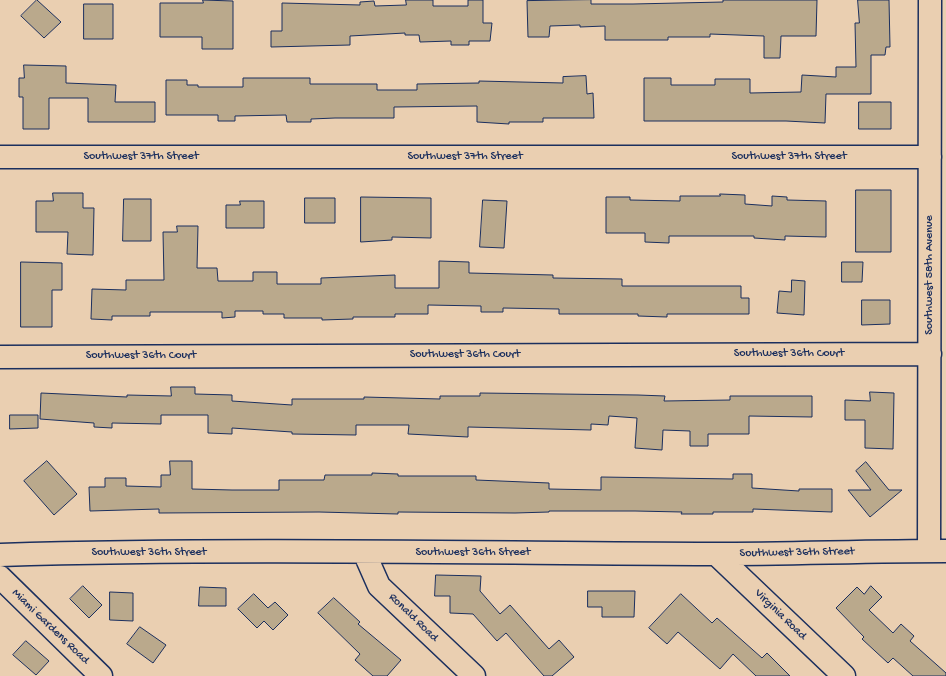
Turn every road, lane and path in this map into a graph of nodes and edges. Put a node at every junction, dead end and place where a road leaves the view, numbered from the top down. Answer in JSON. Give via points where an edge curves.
{"nodes":[{"id":1,"x":930,"y":0,"type":"edge"},
{"id":2,"x":0,"y":157,"type":"edge"},
{"id":3,"x":930,"y":157,"type":"junction"},
{"id":4,"x":930,"y":354,"type":"junction"},
{"id":5,"x":0,"y":356,"type":"edge"},
{"id":6,"x":938,"y":551,"type":"edge"},
{"id":7,"x":364,"y":552,"type":"junction"},
{"id":8,"x":716,"y":554,"type":"junction"},
{"id":9,"x":0,"y":555,"type":"edge"},
{"id":10,"x":0,"y":577,"type":"edge"},
{"id":11,"x":101,"y":676,"type":"edge"},
{"id":12,"x":474,"y":676,"type":"edge"},
{"id":13,"x":844,"y":676,"type":"edge"}],
"edges":[{"from":1,"to":3,"type":"street","name":"Southwest 58th Avenue"},
{"from":2,"to":3,"type":"street","name":"Southwest 37th Street"},
{"from":3,"to":4,"type":"street","name":"Southwest 58th Avenue"},
{"from":4,"to":5,"type":"street","name":"Southwest 36th Court"},
{"from":4,"to":6,"type":"street","name":"Southwest 58th Avenue"},
{"from":6,"to":8,"type":"street","name":"Southwest 36th Street"},
{"from":7,"to":8,"type":"street","name":"Southwest 36th Street"},
{"from":7,"to":9,"type":"street","name":"Southwest 36th Street"},
{"from":7,"to":12,"type":"street","name":"Ronald Road","via":[[379,586]]},
{"from":8,"to":13,"type":"street","name":"Virginia Road"},
{"from":10,"to":11,"type":"street","name":"Miami Gardens Road"}]}
